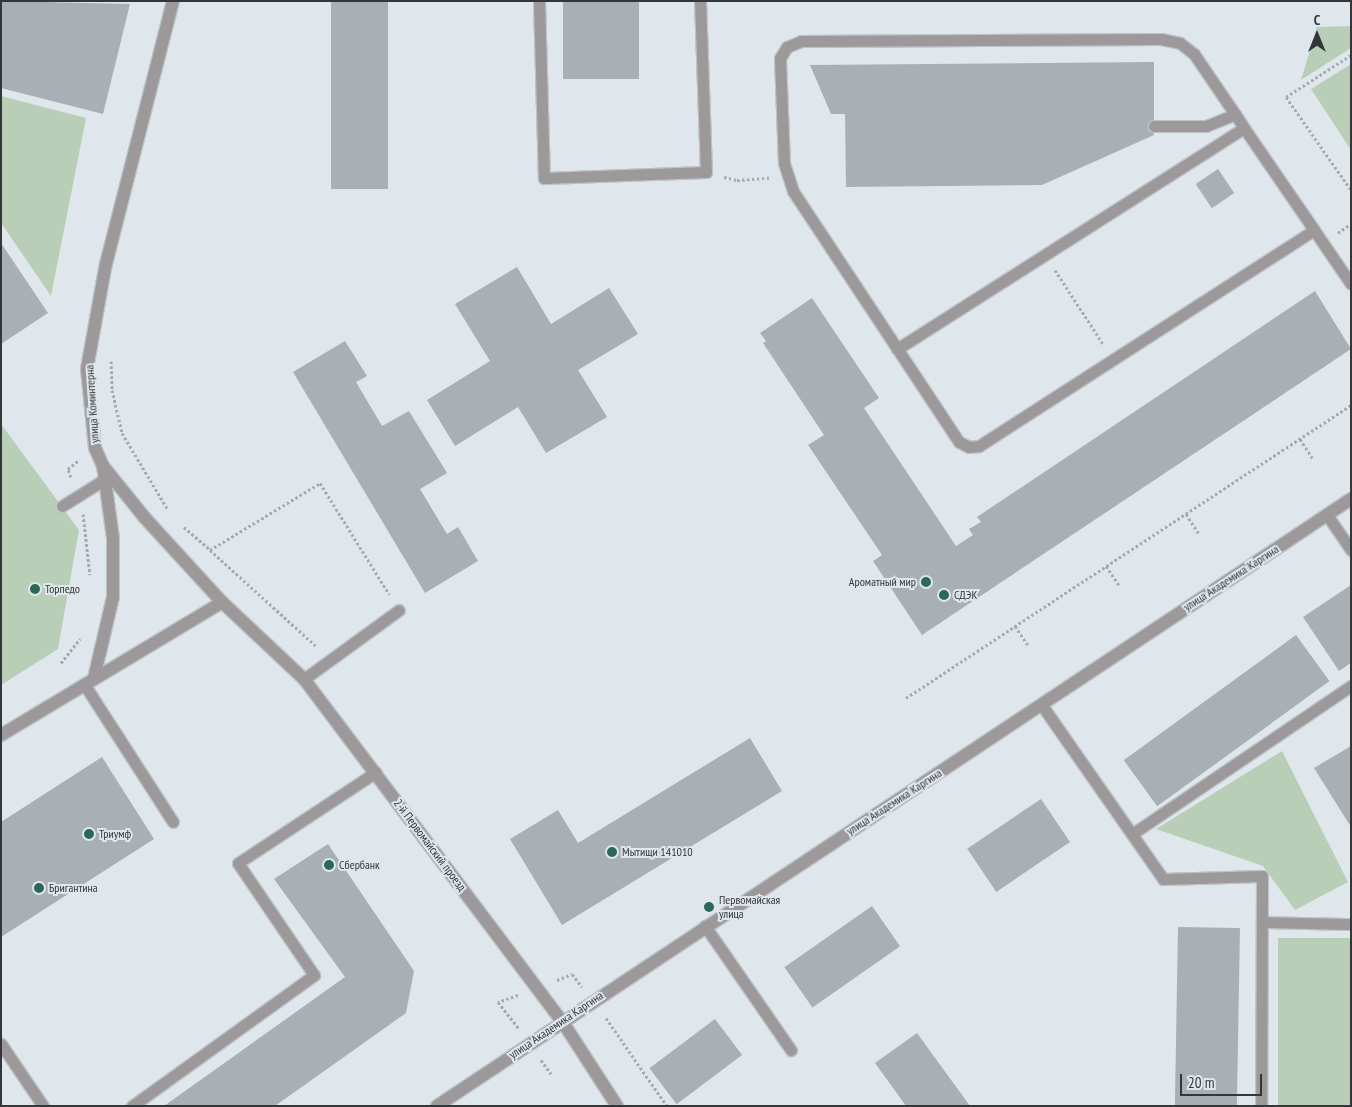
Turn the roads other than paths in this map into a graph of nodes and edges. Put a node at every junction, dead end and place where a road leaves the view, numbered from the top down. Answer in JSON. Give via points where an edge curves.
{"nodes":[{"id":1,"x":173,"y":1,"type":"edge"},
{"id":2,"x":538,"y":1,"type":"edge"},
{"id":3,"x":700,"y":1,"type":"edge"},
{"id":4,"x":1235,"y":114,"type":"junction"},
{"id":5,"x":1154,"y":126,"type":"dead end"},
{"id":6,"x":1244,"y":128,"type":"junction"},
{"id":7,"x":1314,"y":230,"type":"junction"},
{"id":8,"x":1351,"y":284,"type":"edge"},
{"id":9,"x":898,"y":349,"type":"junction"},
{"id":10,"x":104,"y":473,"type":"junction"},
{"id":11,"x":1351,"y":499,"type":"edge"},
{"id":12,"x":62,"y":506,"type":"dead end"},
{"id":13,"x":1327,"y":515,"type":"junction"},
{"id":14,"x":1351,"y":550,"type":"edge"},
{"id":15,"x":222,"y":602,"type":"junction"},
{"id":16,"x":399,"y":610,"type":"road end"},
{"id":17,"x":304,"y":679,"type":"junction"},
{"id":18,"x":89,"y":681,"type":"junction"},
{"id":19,"x":1351,"y":686,"type":"edge"},
{"id":20,"x":1041,"y":704,"type":"junction"},
{"id":21,"x":1,"y":735,"type":"edge"},
{"id":22,"x":376,"y":772,"type":"junction"},
{"id":23,"x":173,"y":822,"type":"dead end"},
{"id":24,"x":1132,"y":834,"type":"junction"},
{"id":25,"x":1262,"y":922,"type":"junction"},
{"id":26,"x":1351,"y":924,"type":"edge"},
{"id":27,"x":705,"y":926,"type":"junction"},
{"id":28,"x":562,"y":1021,"type":"junction"},
{"id":29,"x":1,"y":1044,"type":"edge"},
{"id":30,"x":791,"y":1050,"type":"dead end"},
{"id":31,"x":43,"y":1106,"type":"edge"},
{"id":32,"x":132,"y":1106,"type":"edge"},
{"id":33,"x":437,"y":1106,"type":"edge"},
{"id":34,"x":617,"y":1106,"type":"edge"},
{"id":35,"x":1261,"y":1106,"type":"edge"}],
"edges":[{"from":1,"to":10,"type":"street","name":"улица Коминтерна","via":[[106,263],[87,369],[95,448]]},
{"from":2,"to":3,"type":"lane","via":[[544,178],[706,172]]},
{"from":4,"to":5,"type":"lane","via":[[1206,126]]},
{"from":4,"to":6,"type":"lane"},
{"from":4,"to":9,"type":"lane","via":[[1194,54],[1180,43],[1162,39],[801,41],[787,47],[780,58],[786,177]]},
{"from":6,"to":7,"type":"lane"},
{"from":6,"to":9,"type":"lane"},
{"from":7,"to":8,"type":"lane"},
{"from":7,"to":9,"type":"lane","via":[[979,446],[969,447],[959,442]]},
{"from":10,"to":12,"type":"lane"},
{"from":10,"to":15,"type":"street","name":"улица Коминтерна"},
{"from":10,"to":18,"type":"street","via":[[113,538],[113,597]]},
{"from":11,"to":13,"type":"street","name":"улица Академика Каргина"},
{"from":13,"to":14,"type":"lane"},
{"from":13,"to":20,"type":"street","name":"улица Академика Каргина"},
{"from":15,"to":17,"type":"street","name":"2-й Первомайский проезд"},
{"from":15,"to":18,"type":"street"},
{"from":16,"to":17,"type":"lane"},
{"from":17,"to":22,"type":"street","name":"2-й Первомайский проезд"},
{"from":18,"to":21,"type":"street"},
{"from":18,"to":23,"type":"lane"},
{"from":19,"to":24,"type":"lane"},
{"from":20,"to":24,"type":"lane"},
{"from":20,"to":27,"type":"street","name":"улица Академика Каргина"},
{"from":22,"to":28,"type":"street","name":"2-й Первомайский проезд"},
{"from":22,"to":32,"type":"lane","via":[[238,863],[314,974]]},
{"from":24,"to":25,"type":"lane","via":[[1163,878],[1262,876]]},
{"from":25,"to":26,"type":"lane"},
{"from":25,"to":35,"type":"lane"},
{"from":27,"to":28,"type":"street","name":"улица Академика Каргина"},
{"from":27,"to":30,"type":"lane"},
{"from":28,"to":33,"type":"street","name":"улица Академика Каргина"},
{"from":28,"to":34,"type":"street","name":"2-й Первомайский проезд"},
{"from":29,"to":31,"type":"lane"}]}
